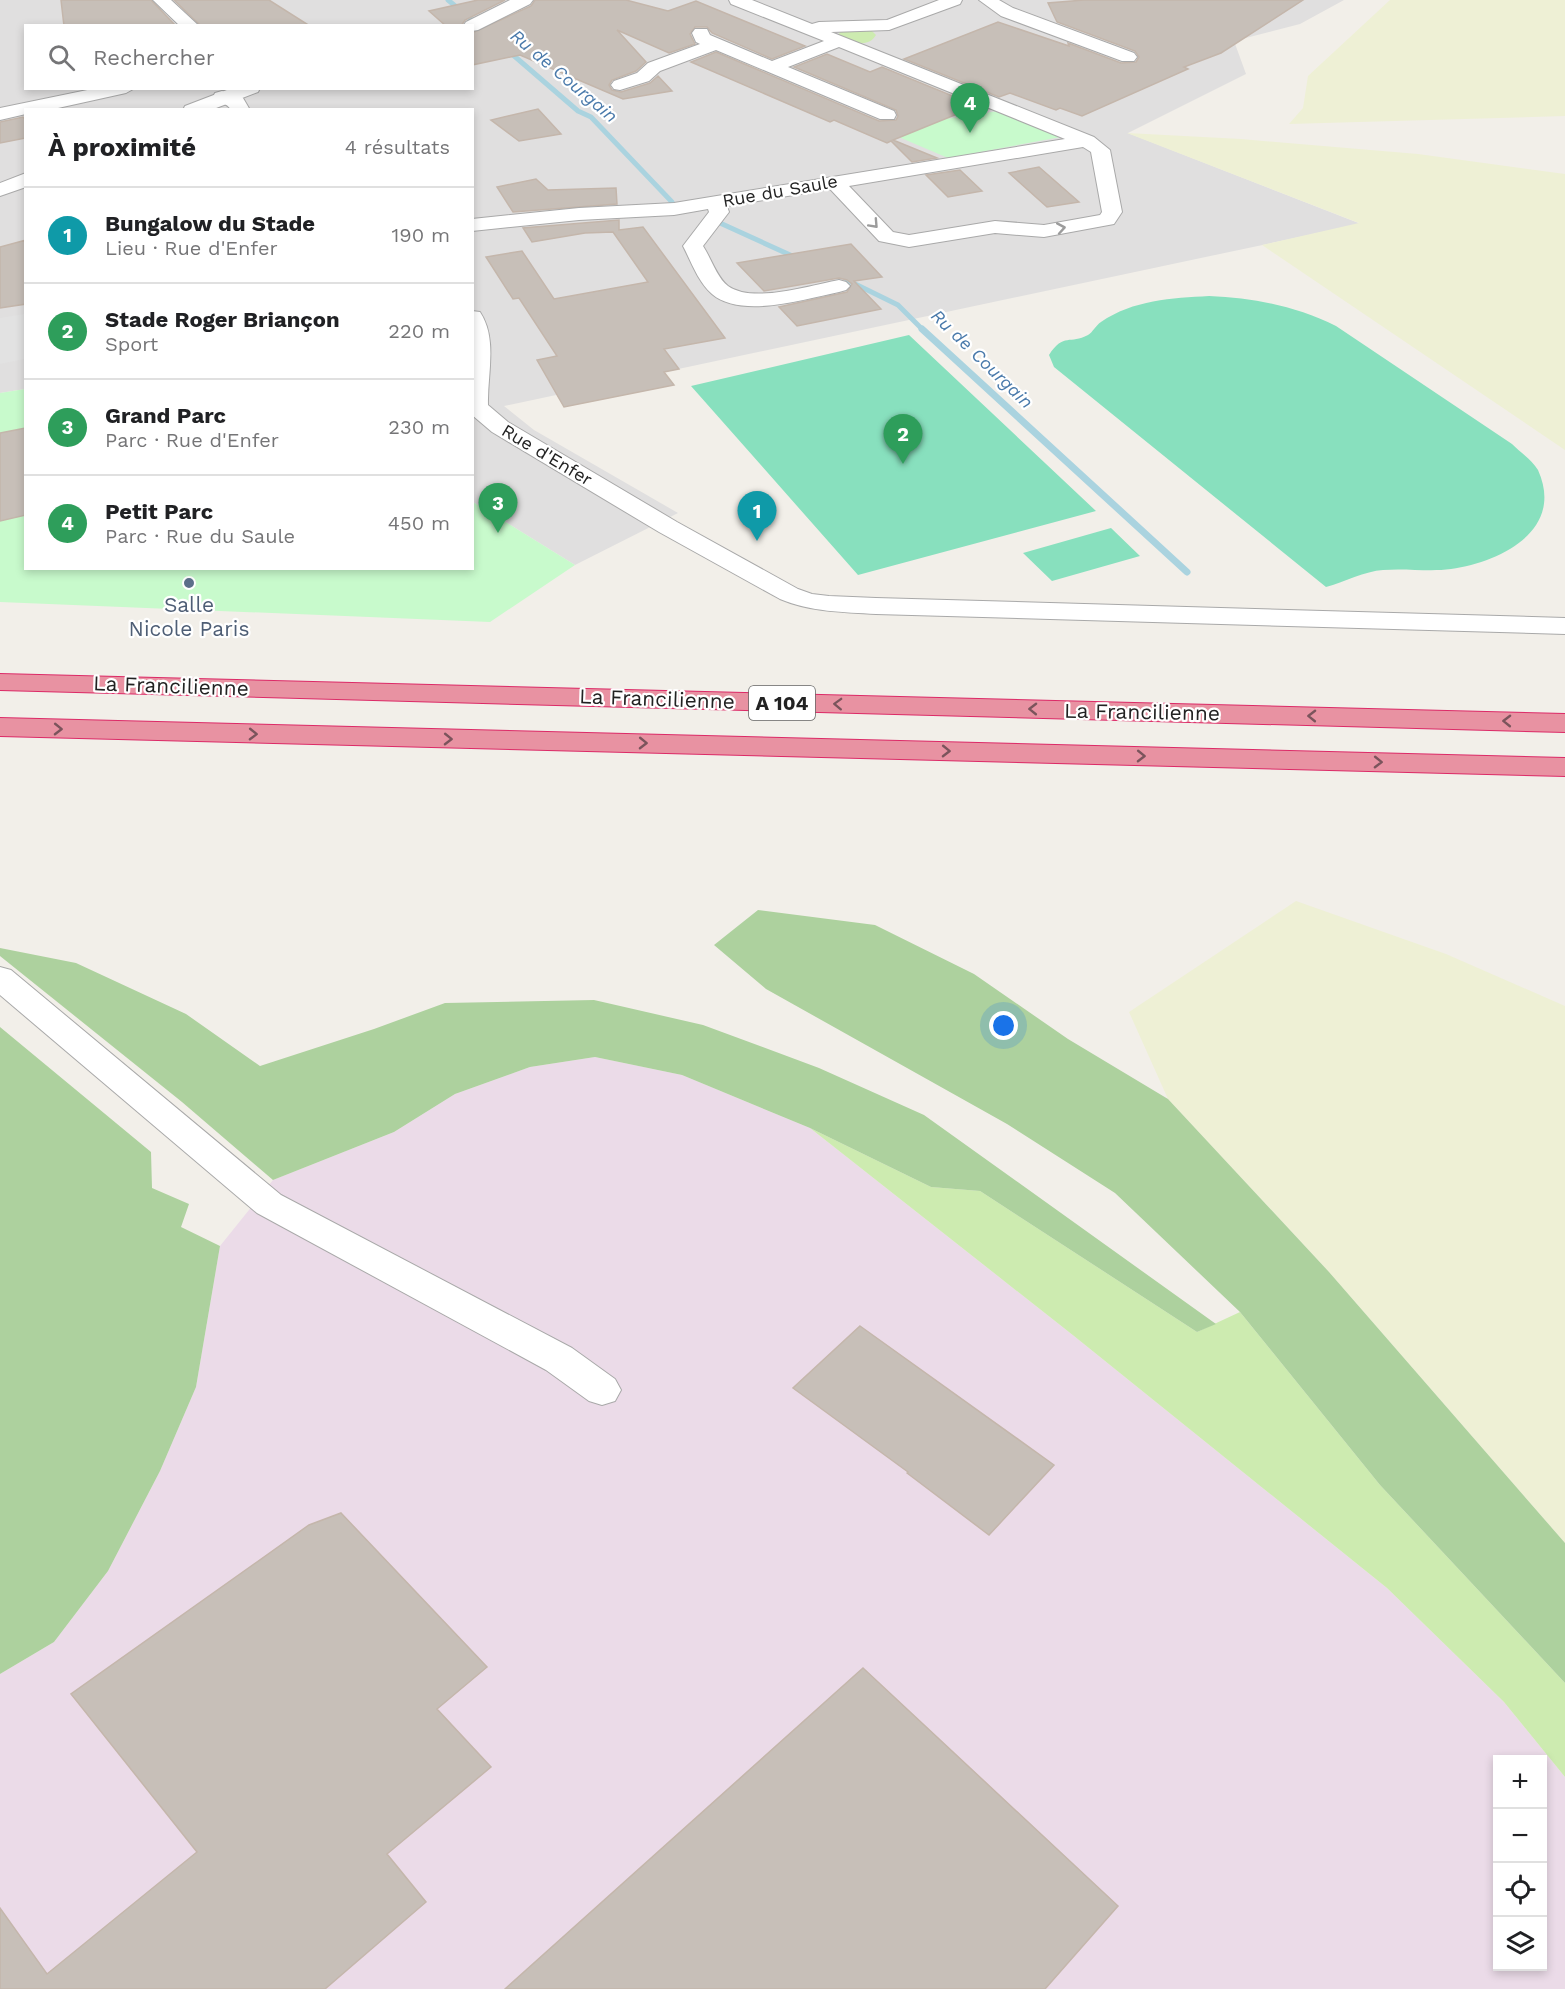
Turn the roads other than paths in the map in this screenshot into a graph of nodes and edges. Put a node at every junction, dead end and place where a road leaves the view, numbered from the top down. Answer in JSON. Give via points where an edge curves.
{"nodes":[{"id":1,"x":161,"y":0,"type":"edge"},
{"id":2,"x":524,"y":0,"type":"edge"},
{"id":3,"x":737,"y":0,"type":"edge"},
{"id":4,"x":954,"y":0,"type":"edge"},
{"id":5,"x":987,"y":0,"type":"edge"},
{"id":6,"x":189,"y":24,"type":"edge"},
{"id":7,"x":474,"y":25,"type":"edge"},
{"id":8,"x":889,"y":25,"type":"junction"},
{"id":9,"x":807,"y":28,"type":"junction"},
{"id":10,"x":840,"y":41,"type":"junction"},
{"id":11,"x":875,"y":55,"type":"junction"},
{"id":12,"x":1128,"y":57,"type":"dead end"},
{"id":13,"x":772,"y":67,"type":"junction"},
{"id":14,"x":620,"y":85,"type":"dead end"},
{"id":15,"x":116,"y":90,"type":"edge"},
{"id":16,"x":245,"y":90,"type":"edge"},
{"id":17,"x":222,"y":97,"type":"junction"},
{"id":18,"x":29,"y":108,"type":"edge"},
{"id":19,"x":197,"y":108,"type":"edge"},
{"id":20,"x":240,"y":108,"type":"edge"},
{"id":21,"x":24,"y":109,"type":"edge"},
{"id":22,"x":0,"y":114,"type":"edge"},
{"id":23,"x":887,"y":115,"type":"dead end"},
{"id":24,"x":1087,"y":141,"type":"junction"},
{"id":25,"x":24,"y":180,"type":"edge"},
{"id":26,"x":834,"y":182,"type":"junction"},
{"id":27,"x":0,"y":190,"type":"edge"},
{"id":28,"x":715,"y":202,"type":"junction"},
{"id":29,"x":474,"y":225,"type":"edge"},
{"id":30,"x":839,"y":286,"type":"dead end"},
{"id":31,"x":474,"y":321,"type":"edge"},
{"id":32,"x":1565,"y":626,"type":"edge"},
{"id":33,"x":0,"y":682,"type":"edge"},
{"id":34,"x":1565,"y":723,"type":"edge"},
{"id":35,"x":0,"y":727,"type":"edge"},
{"id":36,"x":1565,"y":767,"type":"edge"},
{"id":37,"x":0,"y":978,"type":"edge"},
{"id":38,"x":602,"y":1390,"type":"dead end"}],
"edges":[{"from":1,"to":6,"type":"street"},
{"from":2,"to":7,"type":"street"},
{"from":3,"to":9,"type":"street"},
{"from":4,"to":8,"type":"street"},
{"from":5,"to":12,"type":"street","via":[[1007,12]]},
{"from":8,"to":9,"type":"street"},
{"from":8,"to":11,"type":"street"},
{"from":9,"to":10,"type":"street"},
{"from":10,"to":11,"type":"street"},
{"from":10,"to":13,"type":"street"},
{"from":11,"to":24,"type":"street"},
{"from":13,"to":14,"type":"street","via":[[709,39]]},
{"from":13,"to":23,"type":"street"},
{"from":15,"to":18,"type":"street"},
{"from":16,"to":17,"type":"street"},
{"from":17,"to":19,"type":"street"},
{"from":17,"to":20,"type":"street","via":[[236,102]]},
{"from":21,"to":22,"type":"street"},
{"from":24,"to":26,"type":"street","name":"Rue du Saule"},
{"from":26,"to":24,"type":"street","one_way":true,"via":[[886,237],[909,241],[994,227],[1044,231],[1107,220],[1112,212],[1100,150]]},
{"from":25,"to":27,"type":"street"},
{"from":26,"to":28,"type":"street","name":"Rue du Saule"},
{"from":28,"to":29,"type":"street","name":"Rue du Saule","via":[[674,209]]},
{"from":28,"to":30,"type":"street","via":[[718,212],[693,246],[719,289],[735,298],[753,301]]},
{"from":31,"to":32,"type":"street","name":"Rue d'Enfer","via":[[480,350],[477,407],[500,427],[789,594],[829,604]]},
{"from":34,"to":33,"type":"highway","name":"La Francilienne","number":"A 104","one_way":true},
{"from":35,"to":36,"type":"highway","name":"La Francilienne","number":"A 104","one_way":true},
{"from":37,"to":38,"type":"street","via":[[269,1204],[559,1359]]}]}
